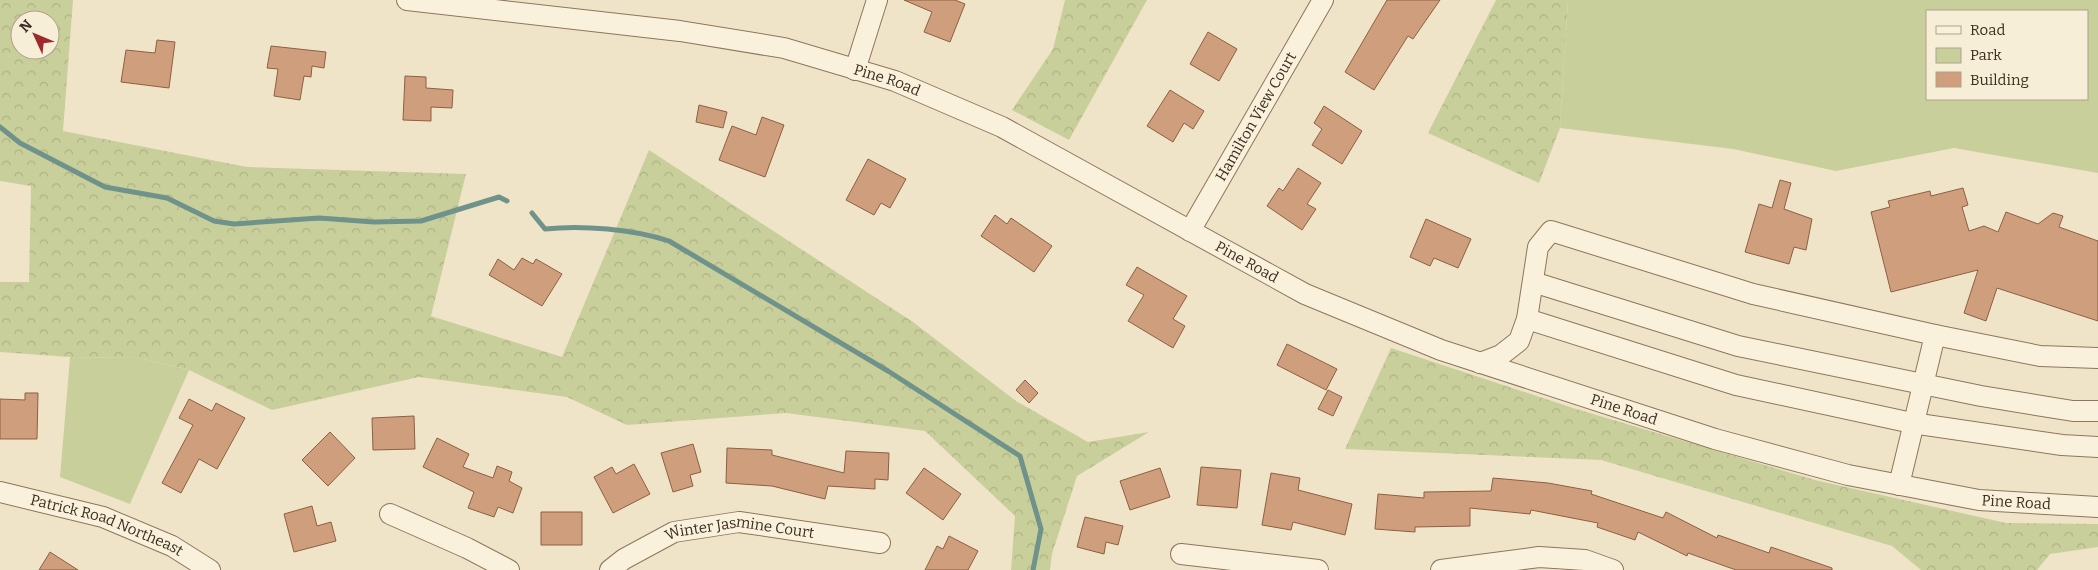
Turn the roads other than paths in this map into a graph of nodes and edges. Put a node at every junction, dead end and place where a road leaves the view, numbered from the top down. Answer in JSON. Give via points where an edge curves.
{"nodes":[{"id":1,"x":407,"y":0,"type":"edge"},
{"id":2,"x":877,"y":0,"type":"edge"},
{"id":3,"x":1323,"y":0,"type":"edge"},
{"id":4,"x":547,"y":8,"type":"edge"},
{"id":5,"x":855,"y":70,"type":"junction"},
{"id":6,"x":1190,"y":231,"type":"junction"},
{"id":7,"x":1532,"y":282,"type":"junction"},
{"id":8,"x":1527,"y":319,"type":"junction"},
{"id":9,"x":1935,"y":335,"type":"junction"},
{"id":10,"x":2098,"y":358,"type":"edge"},
{"id":11,"x":1480,"y":364,"type":"junction"},
{"id":12,"x":1922,"y":385,"type":"junction"},
{"id":13,"x":2098,"y":411,"type":"edge"},
{"id":14,"x":1912,"y":423,"type":"junction"},
{"id":15,"x":2098,"y":448,"type":"edge"},
{"id":16,"x":1899,"y":485,"type":"junction"},
{"id":17,"x":0,"y":492,"type":"edge"},
{"id":18,"x":2098,"y":507,"type":"edge"},
{"id":19,"x":390,"y":514,"type":"dead end"},
{"id":20,"x":880,"y":543,"type":"dead end"},
{"id":21,"x":1181,"y":554,"type":"dead end"},
{"id":22,"x":210,"y":570,"type":"edge"},
{"id":23,"x":509,"y":570,"type":"edge"},
{"id":24,"x":610,"y":570,"type":"edge"},
{"id":25,"x":1318,"y":570,"type":"edge"},
{"id":26,"x":1441,"y":570,"type":"edge"},
{"id":27,"x":1446,"y":570,"type":"edge"},
{"id":28,"x":1613,"y":570,"type":"edge"}],
"edges":[{"from":1,"to":4,"type":"street","name":"Pine Road"},
{"from":2,"to":5,"type":"street"},
{"from":3,"to":6,"type":"street","name":"Hamilton View Court"},
{"from":4,"to":5,"type":"street","name":"Pine Road","via":[[784,48]]},
{"from":5,"to":6,"type":"street","name":"Pine Road","via":[[895,81],[1002,128]]},
{"from":6,"to":11,"type":"street","name":"Pine Road","via":[[1305,294]]},
{"from":7,"to":8,"type":"street"},
{"from":7,"to":9,"type":"street","via":[[1538,247],[1551,231],[1753,294]]},
{"from":7,"to":12,"type":"street","via":[[1738,346]]},
{"from":8,"to":11,"type":"street","via":[[1519,341],[1511,349]]},
{"from":8,"to":14,"type":"street","via":[[1736,384]]},
{"from":9,"to":10,"type":"street","via":[[2040,356]]},
{"from":9,"to":12,"type":"street"},
{"from":11,"to":16,"type":"street","name":"Pine Road","via":[[1714,439],[1848,475]]},
{"from":12,"to":13,"type":"street","via":[[2073,411]]},
{"from":12,"to":14,"type":"street"},
{"from":14,"to":15,"type":"street"},
{"from":14,"to":16,"type":"street"},
{"from":16,"to":18,"type":"street","name":"Pine Road","via":[[1979,500]]},
{"from":17,"to":22,"type":"street","name":"Patrick Road Northeast","via":[[103,517],[172,546]]},
{"from":19,"to":23,"type":"street"},
{"from":20,"to":24,"type":"street","name":"Winter Jasmine Court","via":[[739,522],[674,532]]},
{"from":21,"to":25,"type":"street"},
{"from":26,"to":27,"type":"street"},
{"from":27,"to":28,"type":"street","via":[[1539,557],[1585,560]]}]}
